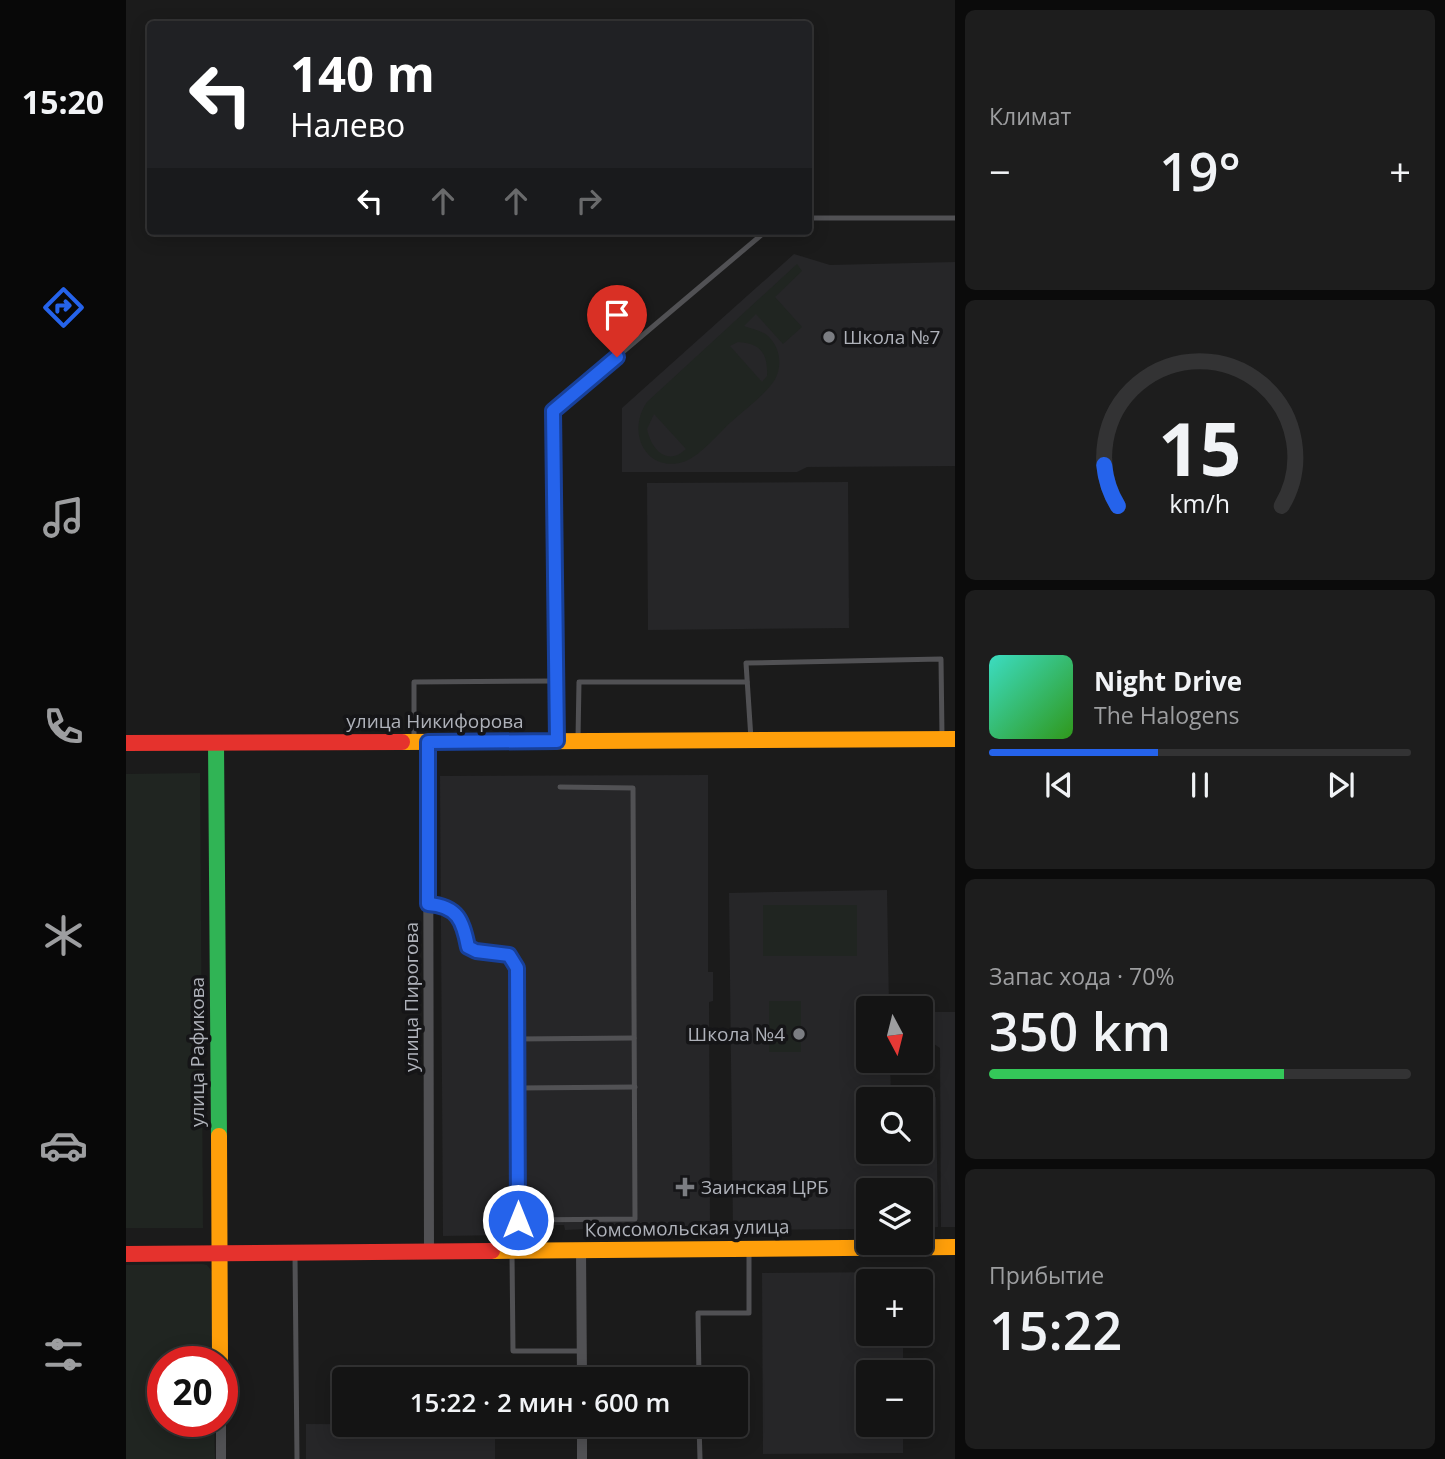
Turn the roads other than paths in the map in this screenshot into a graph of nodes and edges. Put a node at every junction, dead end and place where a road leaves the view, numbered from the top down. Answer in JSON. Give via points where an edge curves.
{"nodes":[{"id":1,"x":812,"y":218,"type":"edge"},
{"id":2,"x":955,"y":218,"type":"edge"},
{"id":3,"x":760,"y":235,"type":"edge"},
{"id":4,"x":556,"y":681,"type":"junction"},
{"id":5,"x":747,"y":682,"type":"junction"},
{"id":6,"x":949,"y":739,"type":"edge"},
{"id":7,"x":751,"y":740,"type":"junction"},
{"id":8,"x":557,"y":741,"type":"junction"},
{"id":9,"x":578,"y":741,"type":"junction"},
{"id":10,"x":421,"y":742,"type":"junction"},
{"id":11,"x":126,"y":743,"type":"edge"},
{"id":12,"x":216,"y":743,"type":"junction"},
{"id":13,"x":560,"y":788,"type":"dead end"},
{"id":14,"x":428,"y":904,"type":"junction"},
{"id":15,"x":634,"y":1038,"type":"junction"},
{"id":16,"x":517,"y":1039,"type":"junction"},
{"id":17,"x":635,"y":1087,"type":"junction"},
{"id":18,"x":518,"y":1088,"type":"junction"},
{"id":19,"x":955,"y":1247,"type":"edge"},
{"id":20,"x":749,"y":1249,"type":"junction"},
{"id":21,"x":581,"y":1250,"type":"junction"},
{"id":22,"x":429,"y":1251,"type":"junction"},
{"id":23,"x":512,"y":1251,"type":"junction"},
{"id":24,"x":295,"y":1252,"type":"junction"},
{"id":25,"x":220,"y":1253,"type":"junction"},
{"id":26,"x":126,"y":1254,"type":"edge"},
{"id":27,"x":220,"y":1346,"type":"edge"},
{"id":28,"x":582,"y":1350,"type":"junction"},
{"id":29,"x":582,"y":1367,"type":"edge"},
{"id":30,"x":699,"y":1367,"type":"edge"},
{"id":31,"x":221,"y":1437,"type":"edge"},
{"id":32,"x":582,"y":1437,"type":"edge"},
{"id":33,"x":699,"y":1437,"type":"edge"},
{"id":34,"x":221,"y":1459,"type":"edge"},
{"id":35,"x":297,"y":1459,"type":"edge"},
{"id":36,"x":582,"y":1459,"type":"edge"},
{"id":37,"x":699,"y":1459,"type":"edge"}],
"edges":[{"from":1,"to":2,"type":"lane"},
{"from":3,"to":4,"type":"lane","via":[[553,411]]},
{"from":4,"to":8,"type":"lane"},
{"from":4,"to":10,"type":"lane","via":[[414,682]]},
{"from":5,"to":6,"type":"lane","via":[[746,663],[941,659]]},
{"from":5,"to":7,"type":"lane"},
{"from":5,"to":9,"type":"lane","via":[[579,682]]},
{"from":6,"to":7,"type":"street","name":"улица Никифорова"},
{"from":7,"to":9,"type":"street","name":"улица Никифорова"},
{"from":8,"to":9,"type":"street","name":"улица Никифорова"},
{"from":8,"to":10,"type":"street","name":"улица Никифорова"},
{"from":10,"to":12,"type":"street","name":"улица Никифорова"},
{"from":10,"to":14,"type":"street","name":"улица Пирогова"},
{"from":11,"to":12,"type":"street","name":"улица Никифорова"},
{"from":12,"to":25,"type":"street","name":"улица Рафикова"},
{"from":13,"to":15,"type":"lane","via":[[633,788]]},
{"from":14,"to":16,"type":"lane","via":[[456,914],[468,947],[509,955],[515,962]]},
{"from":14,"to":22,"type":"street","name":"улица Пирогова"},
{"from":15,"to":16,"type":"lane"},
{"from":15,"to":17,"type":"lane"},
{"from":16,"to":18,"type":"lane"},
{"from":17,"to":18,"type":"lane"},
{"from":17,"to":18,"type":"lane","via":[[635,1219],[530,1220],[518,1220]]},
{"from":19,"to":20,"type":"street","name":"Комсомольская улица"},
{"from":20,"to":21,"type":"street","name":"Комсомольская улица"},
{"from":20,"to":30,"type":"lane","via":[[749,1313],[698,1313]]},
{"from":21,"to":23,"type":"street","name":"Комсомольская улица"},
{"from":21,"to":28,"type":"street"},
{"from":22,"to":23,"type":"street","name":"Комсомольская улица"},
{"from":22,"to":24,"type":"street","name":"Комсомольская улица"},
{"from":23,"to":28,"type":"lane","via":[[513,1351]]},
{"from":24,"to":25,"type":"street","name":"Комсомольская улица"},
{"from":24,"to":35,"type":"lane"},
{"from":25,"to":26,"type":"street","name":"Комсомольская улица"},
{"from":25,"to":27,"type":"street","name":"улица Рафикова"},
{"from":28,"to":29,"type":"street"},
{"from":31,"to":34,"type":"street"},
{"from":32,"to":36,"type":"street"},
{"from":33,"to":37,"type":"lane"}]}
